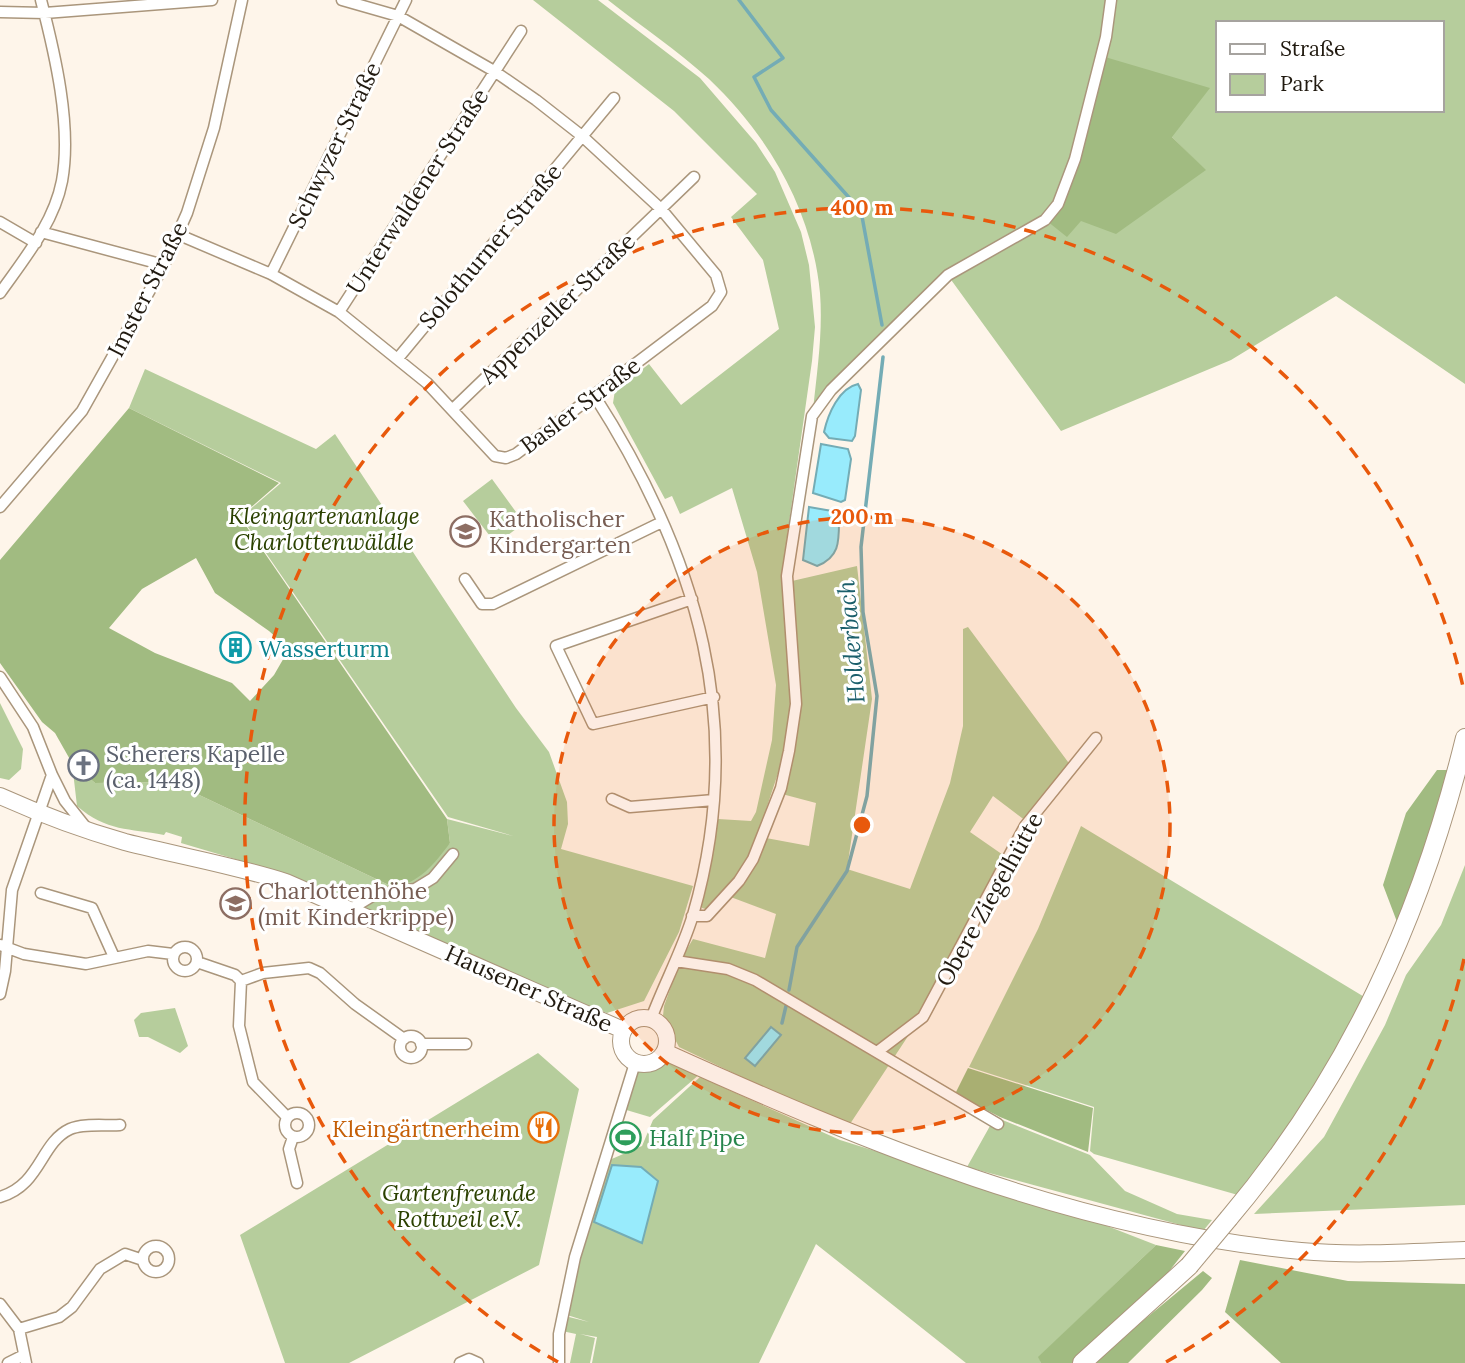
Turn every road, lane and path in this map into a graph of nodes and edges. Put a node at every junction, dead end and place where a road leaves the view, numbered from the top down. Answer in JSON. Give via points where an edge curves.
{"nodes":[{"id":1,"x":41,"y":0,"type":"edge"},
{"id":2,"x":212,"y":0,"type":"edge"},
{"id":3,"x":242,"y":0,"type":"edge"},
{"id":4,"x":342,"y":0,"type":"edge"},
{"id":5,"x":406,"y":0,"type":"edge"},
{"id":6,"x":1111,"y":0,"type":"edge"},
{"id":7,"x":0,"y":12,"type":"edge"},
{"id":8,"x":45,"y":13,"type":"junction"},
{"id":9,"x":398,"y":16,"type":"junction"},
{"id":10,"x":521,"y":31,"type":"dead end"},
{"id":11,"x":494,"y":71,"type":"junction"},
{"id":12,"x":614,"y":98,"type":"dead end"},
{"id":13,"x":582,"y":136,"type":"junction"},
{"id":14,"x":694,"y":177,"type":"dead end"},
{"id":15,"x":661,"y":209,"type":"junction"},
{"id":16,"x":0,"y":222,"type":"edge"},
{"id":17,"x":177,"y":234,"type":"junction"},
{"id":18,"x":39,"y":237,"type":"junction"},
{"id":19,"x":164,"y":265,"type":"junction"},
{"id":20,"x":271,"y":274,"type":"junction"},
{"id":21,"x":0,"y":293,"type":"edge"},
{"id":22,"x":339,"y":312,"type":"junction"},
{"id":23,"x":399,"y":357,"type":"junction"},
{"id":24,"x":594,"y":395,"type":"junction"},
{"id":25,"x":454,"y":408,"type":"junction"},
{"id":26,"x":0,"y":507,"type":"edge"},
{"id":27,"x":662,"y":522,"type":"junction"},
{"id":28,"x":465,"y":579,"type":"dead end"},
{"id":29,"x":692,"y":599,"type":"junction"},
{"id":30,"x":0,"y":677,"type":"edge"},
{"id":31,"x":714,"y":697,"type":"junction"},
{"id":32,"x":1097,"y":738,"type":"dead end"},
{"id":33,"x":1465,"y":738,"type":"edge"},
{"id":34,"x":52,"y":775,"type":"junction"},
{"id":35,"x":0,"y":796,"type":"edge"},
{"id":36,"x":612,"y":799,"type":"dead end"},
{"id":37,"x":714,"y":800,"type":"junction"},
{"id":38,"x":39,"y":813,"type":"junction"},
{"id":39,"x":88,"y":830,"type":"junction"},
{"id":40,"x":453,"y":854,"type":"dead end"},
{"id":41,"x":41,"y":893,"type":"dead end"},
{"id":42,"x":351,"y":909,"type":"junction"},
{"id":43,"x":692,"y":916,"type":"junction"},
{"id":44,"x":4,"y":946,"type":"edge"},
{"id":45,"x":173,"y":954,"type":"junction"},
{"id":46,"x":114,"y":957,"type":"junction"},
{"id":47,"x":676,"y":961,"type":"junction"},
{"id":48,"x":197,"y":962,"type":"junction"},
{"id":49,"x":241,"y":981,"type":"junction"},
{"id":50,"x":0,"y":994,"type":"edge"},
{"id":51,"x":651,"y":1019,"type":"junction"},
{"id":52,"x":623,"y":1030,"type":"junction"},
{"id":53,"x":404,"y":1039,"type":"junction"},
{"id":54,"x":421,"y":1044,"type":"junction"},
{"id":55,"x":466,"y":1044,"type":"dead end"},
{"id":56,"x":665,"y":1052,"type":"junction"},
{"id":57,"x":877,"y":1052,"type":"junction"},
{"id":58,"x":635,"y":1062,"type":"junction"},
{"id":59,"x":287,"y":1117,"type":"junction"},
{"id":60,"x":999,"y":1124,"type":"dead end"},
{"id":61,"x":120,"y":1125,"type":"dead end"},
{"id":62,"x":293,"y":1137,"type":"junction"},
{"id":63,"x":297,"y":1183,"type":"dead end"},
{"id":64,"x":0,"y":1197,"type":"edge"},
{"id":65,"x":1465,"y":1250,"type":"edge"},
{"id":66,"x":144,"y":1260,"type":"dead end"},
{"id":67,"x":0,"y":1304,"type":"edge"},
{"id":68,"x":19,"y":1329,"type":"junction"},
{"id":69,"x":25,"y":1359,"type":"edge"},
{"id":70,"x":8,"y":1363,"type":"edge"},
{"id":71,"x":460,"y":1363,"type":"edge"},
{"id":72,"x":478,"y":1363,"type":"edge"},
{"id":73,"x":559,"y":1363,"type":"edge"},
{"id":74,"x":1082,"y":1363,"type":"edge"}],
"edges":[{"from":1,"to":8,"type":"street"},
{"from":2,"to":8,"type":"street"},
{"from":3,"to":17,"type":"street","name":"Imster Straße","via":[[214,128]]},
{"from":4,"to":9,"type":"street","name":"Basler Straße"},
{"from":5,"to":9,"type":"street"},
{"from":6,"to":43,"type":"street","via":[[1075,159],[1058,204],[1045,220],[948,275],[840,381],[812,416],[787,576],[796,704],[781,788],[753,859],[739,881],[707,916]]},
{"from":7,"to":8,"type":"street"},
{"from":8,"to":18,"type":"street","via":[[66,135],[62,183]]},
{"from":9,"to":11,"type":"street","name":"Basler Straße"},
{"from":9,"to":20,"type":"street","name":"Schwyzer Straße"},
{"from":10,"to":11,"type":"street"},
{"from":11,"to":13,"type":"street","name":"Basler Straße"},
{"from":11,"to":22,"type":"street","name":"Unterwaldener Straße"},
{"from":12,"to":13,"type":"street"},
{"from":13,"to":15,"type":"street","name":"Basler Straße"},
{"from":13,"to":23,"type":"street","name":"Solothurner Straße"},
{"from":14,"to":15,"type":"street"},
{"from":15,"to":24,"type":"street","name":"Basler Straße","via":[[716,275],[720,292],[712,306]]},
{"from":15,"to":25,"type":"street","name":"Appenzeller Straße"},
{"from":16,"to":18,"type":"street"},
{"from":17,"to":19,"type":"street","name":"Imster Straße"},
{"from":17,"to":20,"type":"street","name":"Basler Straße"},
{"from":18,"to":19,"type":"street"},
{"from":18,"to":21,"type":"street"},
{"from":19,"to":26,"type":"street","name":"Imster Straße","via":[[82,411]]},
{"from":20,"to":22,"type":"street","name":"Basler Straße"},
{"from":22,"to":23,"type":"street","name":"Basler Straße"},
{"from":23,"to":25,"type":"street","name":"Basler Straße"},
{"from":24,"to":25,"type":"street","name":"Basler Straße","via":[[506,458],[495,456]]},
{"from":24,"to":27,"type":"street"},
{"from":27,"to":28,"type":"street","via":[[494,604],[482,604]]},
{"from":27,"to":29,"type":"street"},
{"from":29,"to":31,"type":"street"},
{"from":29,"to":31,"type":"street","via":[[556,646],[593,724]]},
{"from":30,"to":34,"type":"street","via":[[33,727]]},
{"from":31,"to":37,"type":"street","via":[[718,768]]},
{"from":32,"to":57,"type":"street","name":"Obere Ziegelhütte","via":[[1025,825],[923,1017]]},
{"from":33,"to":74,"type":"main road","bridge":true,"via":[[1430,863],[1397,949],[1361,1025],[1312,1107],[1189,1266]]},
{"from":34,"to":38,"type":"street"},
{"from":34,"to":39,"type":"street"},
{"from":35,"to":38,"type":"main road","name":"Hausener Straße"},
{"from":36,"to":37,"type":"street","via":[[630,807]]},
{"from":37,"to":43,"type":"street"},
{"from":38,"to":39,"type":"main road","name":"Hausener Straße"},
{"from":38,"to":44,"type":"street","via":[[12,890]]},
{"from":39,"to":42,"type":"main road","name":"Hausener Straße","via":[[238,867]]},
{"from":40,"to":42,"type":"street","via":[[433,878],[415,889],[374,895]]},
{"from":41,"to":46,"type":"street","via":[[92,908]]},
{"from":42,"to":52,"type":"main road","name":"Hausener Straße"},
{"from":43,"to":47,"type":"street"},
{"from":44,"to":46,"type":"street","via":[[24,954],[86,964]]},
{"from":44,"to":50,"type":"street"},
{"from":45,"to":46,"type":"street","via":[[148,951]]},
{"from":45,"to":48,"type":"street","via":[[182,947],[190,948]]},
{"from":45,"to":48,"type":"street","via":[[174,966],[181,971],[192,969]]},
{"from":47,"to":51,"type":"street"},
{"from":47,"to":57,"type":"street","via":[[728,969],[755,980]]},
{"from":48,"to":49,"type":"street"},
{"from":49,"to":53,"type":"street","via":[[263,973],[309,968]]},
{"from":49,"to":59,"type":"street","via":[[239,1026],[253,1082]]},
{"from":51,"to":52,"type":"main road","via":[[635,1019]]},
{"from":51,"to":56,"type":"main road","via":[[664,1028]]},
{"from":52,"to":58,"type":"main road","via":[[622,1049]]},
{"from":53,"to":54,"type":"street","via":[[414,1036]]},
{"from":53,"to":54,"type":"street","via":[[400,1048],[410,1058],[419,1054]]},
{"from":54,"to":55,"type":"street"},
{"from":56,"to":58,"type":"main road","via":[[655,1062]]},
{"from":56,"to":65,"type":"main road","via":[[975,1179],[1096,1214],[1181,1233],[1300,1251],[1384,1254]]},
{"from":57,"to":60,"type":"street"},
{"from":58,"to":73,"type":"street","via":[[575,1257],[559,1334]]},
{"from":59,"to":62,"type":"street","via":[[285,1129]]},
{"from":59,"to":62,"type":"street","via":[[298,1113],[310,1124],[305,1135]]},
{"from":61,"to":64,"type":"street","via":[[71,1129],[28,1181]]},
{"from":62,"to":63,"type":"street","via":[[289,1149]]},
{"from":66,"to":68,"type":"street","via":[[125,1254],[100,1269],[59,1317]]},
{"from":67,"to":68,"type":"street"},
{"from":68,"to":69,"type":"street"},
{"from":69,"to":70,"type":"street"},
{"from":71,"to":72,"type":"street","via":[[469,1359]]}]}
